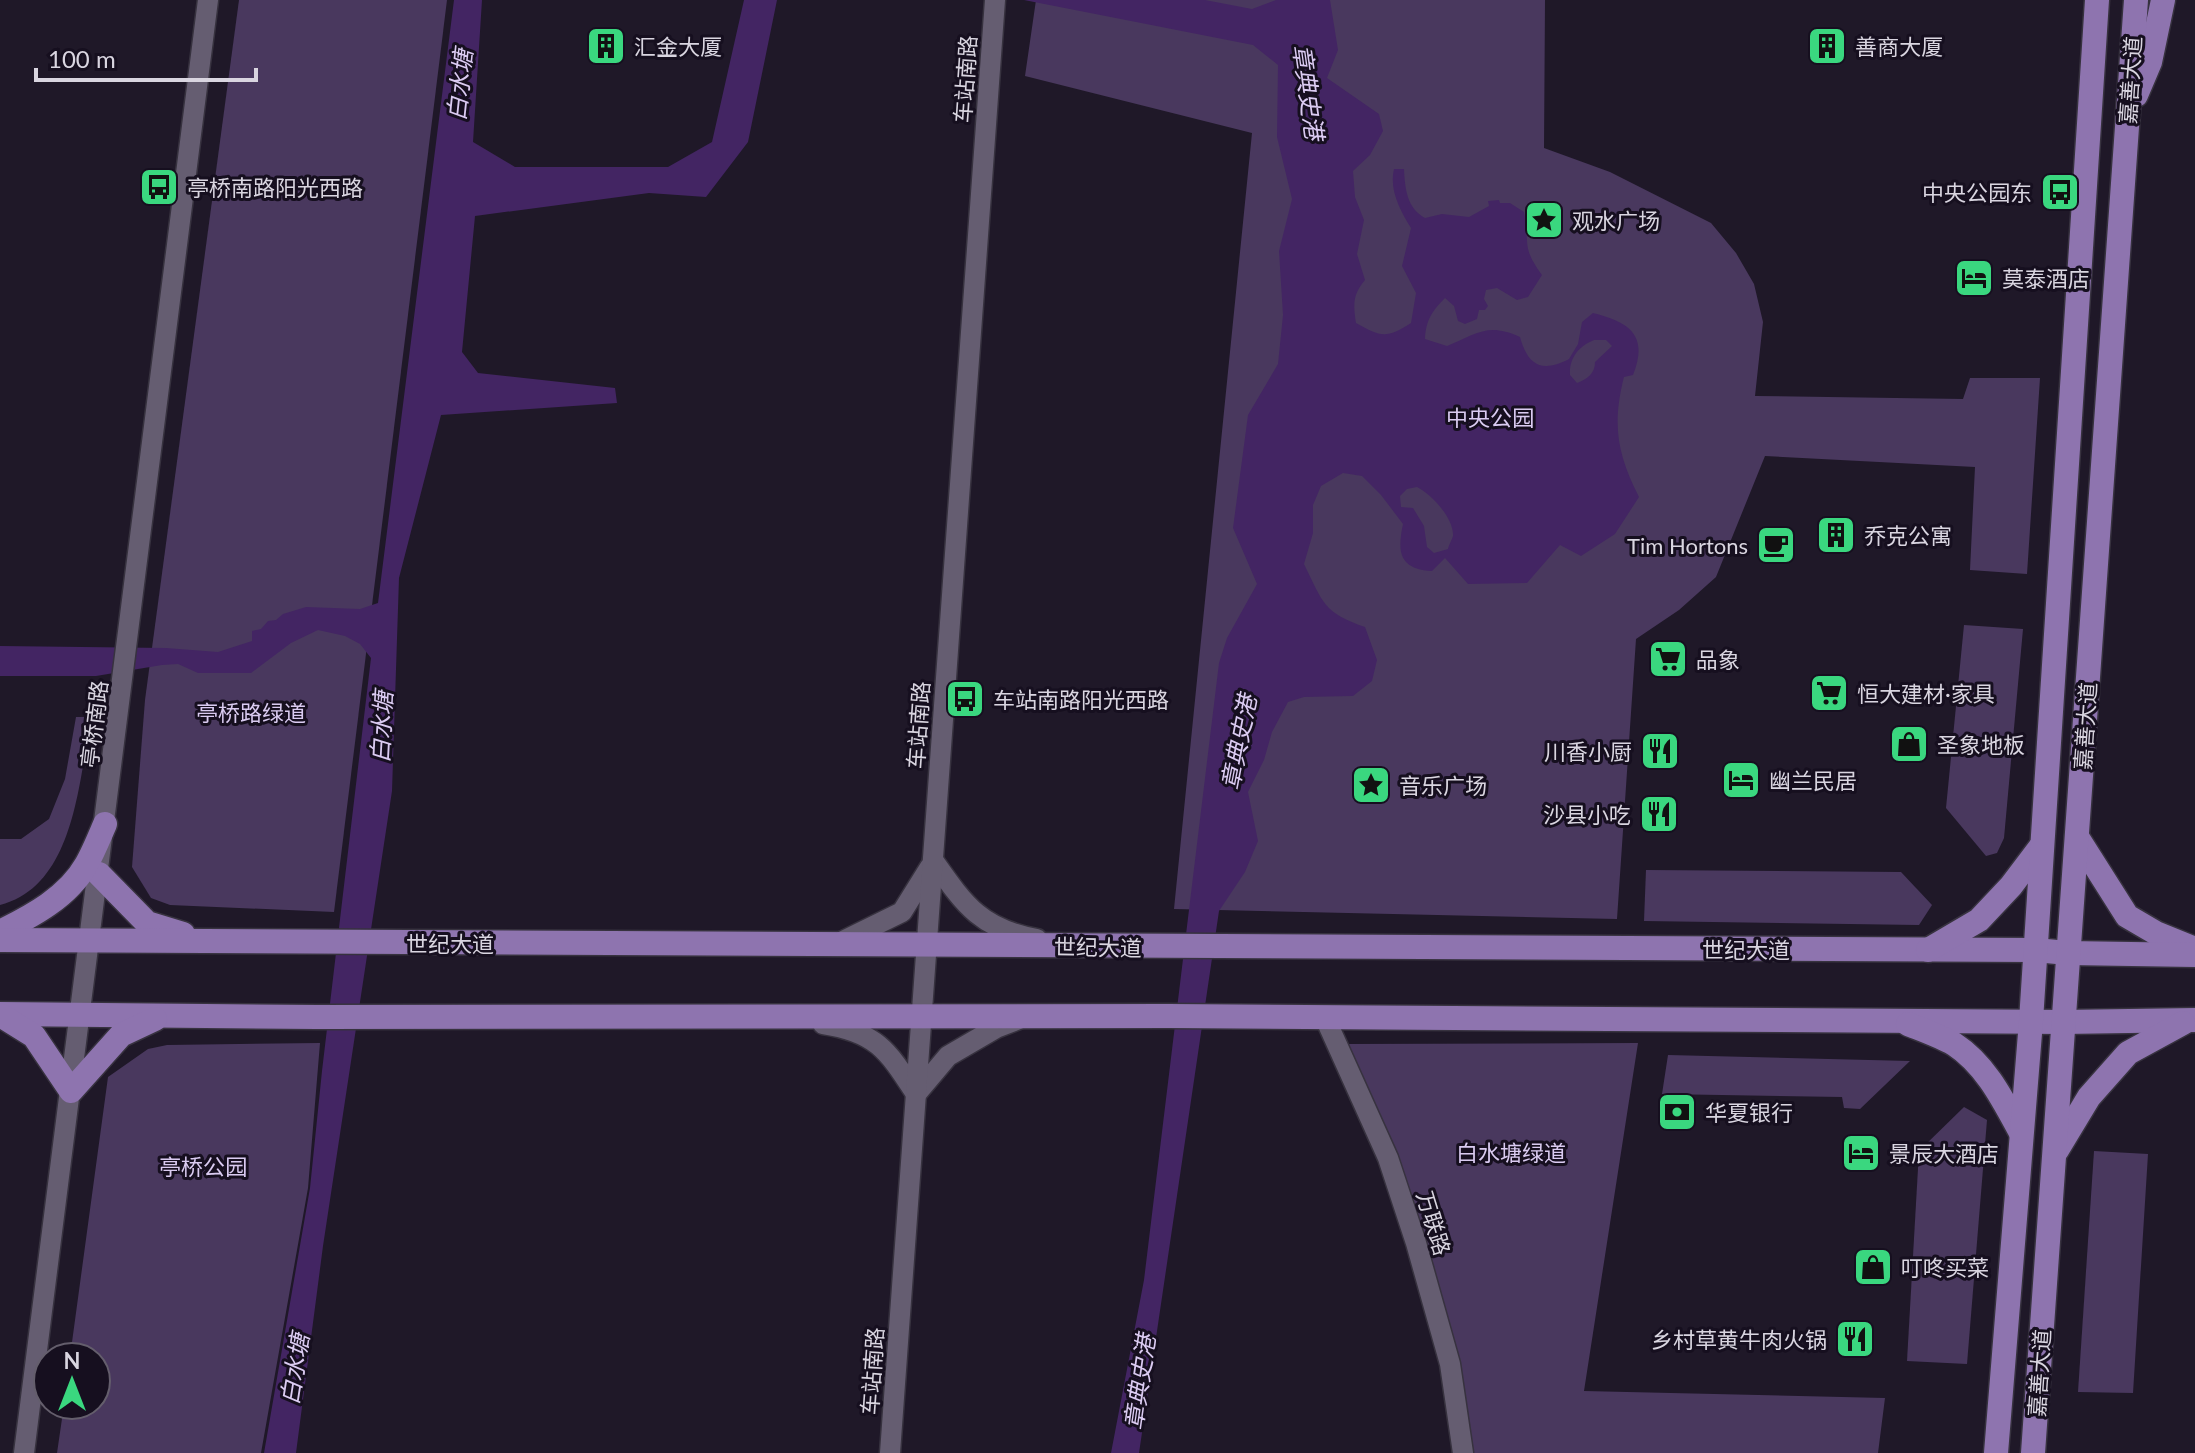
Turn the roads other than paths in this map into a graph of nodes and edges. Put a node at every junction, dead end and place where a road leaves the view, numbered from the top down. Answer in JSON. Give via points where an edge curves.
{"nodes":[{"id":1,"x":194,"y":0,"type":"edge"},
{"id":2,"x":208,"y":0,"type":"edge"},
{"id":3,"x":220,"y":0,"type":"edge"},
{"id":4,"x":2078,"y":0,"type":"edge"},
{"id":5,"x":2097,"y":0,"type":"edge"},
{"id":6,"x":2136,"y":0,"type":"edge"},
{"id":7,"x":2163,"y":0,"type":"edge"},
{"id":8,"x":994,"y":3,"type":"edge"},
{"id":9,"x":2092,"y":75,"type":"junction"},
{"id":10,"x":199,"y":79,"type":"junction"},
{"id":11,"x":2128,"y":115,"type":"junction"},
{"id":12,"x":105,"y":824,"type":"junction"},
{"id":13,"x":2077,"y":837,"type":"junction"},
{"id":14,"x":2042,"y":845,"type":"junction"},
{"id":15,"x":933,"y":860,"type":"junction"},
{"id":16,"x":99,"y":874,"type":"junction"},
{"id":17,"x":0,"y":932,"type":"edge"},
{"id":18,"x":0,"y":940,"type":"edge"},
{"id":19,"x":90,"y":940,"type":"junction"},
{"id":20,"x":204,"y":941,"type":"junction"},
{"id":21,"x":836,"y":944,"type":"junction"},
{"id":22,"x":927,"y":945,"type":"junction"},
{"id":23,"x":1083,"y":946,"type":"junction"},
{"id":24,"x":1928,"y":950,"type":"junction"},
{"id":25,"x":2035,"y":950,"type":"junction"},
{"id":26,"x":2195,"y":952,"type":"edge"},
{"id":27,"x":2068,"y":953,"type":"junction"},
{"id":28,"x":0,"y":1014,"type":"edge"},
{"id":29,"x":80,"y":1015,"type":"junction"},
{"id":30,"x":160,"y":1016,"type":"junction"},
{"id":31,"x":768,"y":1016,"type":"junction"},
{"id":32,"x":922,"y":1016,"type":"junction"},
{"id":33,"x":1026,"y":1016,"type":"junction"},
{"id":34,"x":1325,"y":1018,"type":"junction"},
{"id":35,"x":1898,"y":1020,"type":"junction"},
{"id":36,"x":2192,"y":1020,"type":"edge"},
{"id":37,"x":2031,"y":1021,"type":"junction"},
{"id":38,"x":2063,"y":1022,"type":"junction"},
{"id":39,"x":71,"y":1091,"type":"junction"},
{"id":40,"x":916,"y":1094,"type":"junction"},
{"id":41,"x":2022,"y":1135,"type":"junction"},
{"id":42,"x":2054,"y":1155,"type":"junction"},
{"id":43,"x":24,"y":1453,"type":"edge"},
{"id":44,"x":890,"y":1453,"type":"edge"},
{"id":45,"x":1463,"y":1453,"type":"edge"},
{"id":46,"x":1996,"y":1453,"type":"edge"},
{"id":47,"x":2033,"y":1453,"type":"edge"}],
"edges":[{"from":1,"to":10,"type":"street"},
{"from":2,"to":10,"type":"street","name":"亭桥南路"},
{"from":3,"to":10,"type":"street"},
{"from":4,"to":9,"type":"main road","via":[[2088,23],[2085,62]]},
{"from":5,"to":9,"type":"main road","name":"嘉善大道"},
{"from":6,"to":11,"type":"main road","name":"嘉善大道"},
{"from":7,"to":11,"type":"main road","via":[[2150,62]]},
{"from":8,"to":15,"type":"street","name":"车站南路"},
{"from":9,"to":14,"type":"main road","name":"嘉善大道"},
{"from":10,"to":12,"type":"street","name":"亭桥南路"},
{"from":11,"to":13,"type":"main road","name":"嘉善大道"},
{"from":12,"to":16,"type":"street","name":"亭桥南路"},
{"from":12,"to":17,"type":"main road","via":[[85,868],[62,893]]},
{"from":13,"to":26,"type":"main road","via":[[2127,916]]},
{"from":13,"to":27,"type":"main road","name":"嘉善大道"},
{"from":14,"to":24,"type":"main road","via":[[1979,920]]},
{"from":14,"to":25,"type":"main road","name":"嘉善大道"},
{"from":15,"to":21,"type":"street","via":[[902,912]]},
{"from":15,"to":22,"type":"street","name":"车站南路"},
{"from":15,"to":23,"type":"street","via":[[967,907],[991,924],[1018,935]]},
{"from":16,"to":19,"type":"street","name":"亭桥南路"},
{"from":16,"to":20,"type":"main road","via":[[147,923]]},
{"from":18,"to":19,"type":"main road","name":"世纪大道"},
{"from":19,"to":20,"type":"main road","name":"世纪大道"},
{"from":19,"to":29,"type":"street","name":"亭桥南路"},
{"from":20,"to":21,"type":"main road","name":"世纪大道"},
{"from":21,"to":22,"type":"main road","name":"世纪大道"},
{"from":22,"to":23,"type":"main road","name":"世纪大道"},
{"from":22,"to":32,"type":"street","name":"车站南路"},
{"from":23,"to":24,"type":"main road","name":"世纪大道"},
{"from":24,"to":25,"type":"main road","name":"世纪大道"},
{"from":25,"to":27,"type":"main road","name":"世纪大道"},
{"from":25,"to":37,"type":"main road","name":"嘉善大道"},
{"from":26,"to":27,"type":"main road","name":"世纪大道"},
{"from":27,"to":38,"type":"main road","name":"嘉善大道"},
{"from":28,"to":29,"type":"main road"},
{"from":28,"to":39,"type":"main road","via":[[34,1036]]},
{"from":29,"to":30,"type":"main road"},
{"from":29,"to":39,"type":"street","name":"亭桥南路"},
{"from":30,"to":31,"type":"main road"},
{"from":30,"to":39,"type":"main road","via":[[121,1035]]},
{"from":31,"to":32,"type":"main road"},
{"from":31,"to":40,"type":"street","via":[[865,1034],[892,1058]]},
{"from":32,"to":33,"type":"main road"},
{"from":32,"to":40,"type":"street","name":"车站南路"},
{"from":33,"to":34,"type":"main road"},
{"from":33,"to":40,"type":"street","via":[[948,1056]]},
{"from":34,"to":35,"type":"main road"},
{"from":34,"to":45,"type":"street","name":"万联路","via":[[1388,1158],[1416,1243],[1450,1364]]},
{"from":35,"to":37,"type":"main road"},
{"from":35,"to":41,"type":"main road","via":[[1951,1043],[1975,1060]]},
{"from":36,"to":38,"type":"main road"},
{"from":36,"to":42,"type":"main road","via":[[2128,1053],[2089,1097]]},
{"from":37,"to":38,"type":"main road"},
{"from":37,"to":41,"type":"main road","name":"嘉善大道"},
{"from":38,"to":42,"type":"main road","name":"嘉善大道"},
{"from":39,"to":43,"type":"street","name":"亭桥南路"},
{"from":40,"to":44,"type":"street","name":"车站南路"},
{"from":41,"to":46,"type":"main road","name":"嘉善大道"},
{"from":42,"to":47,"type":"main road","name":"嘉善大道"}]}
